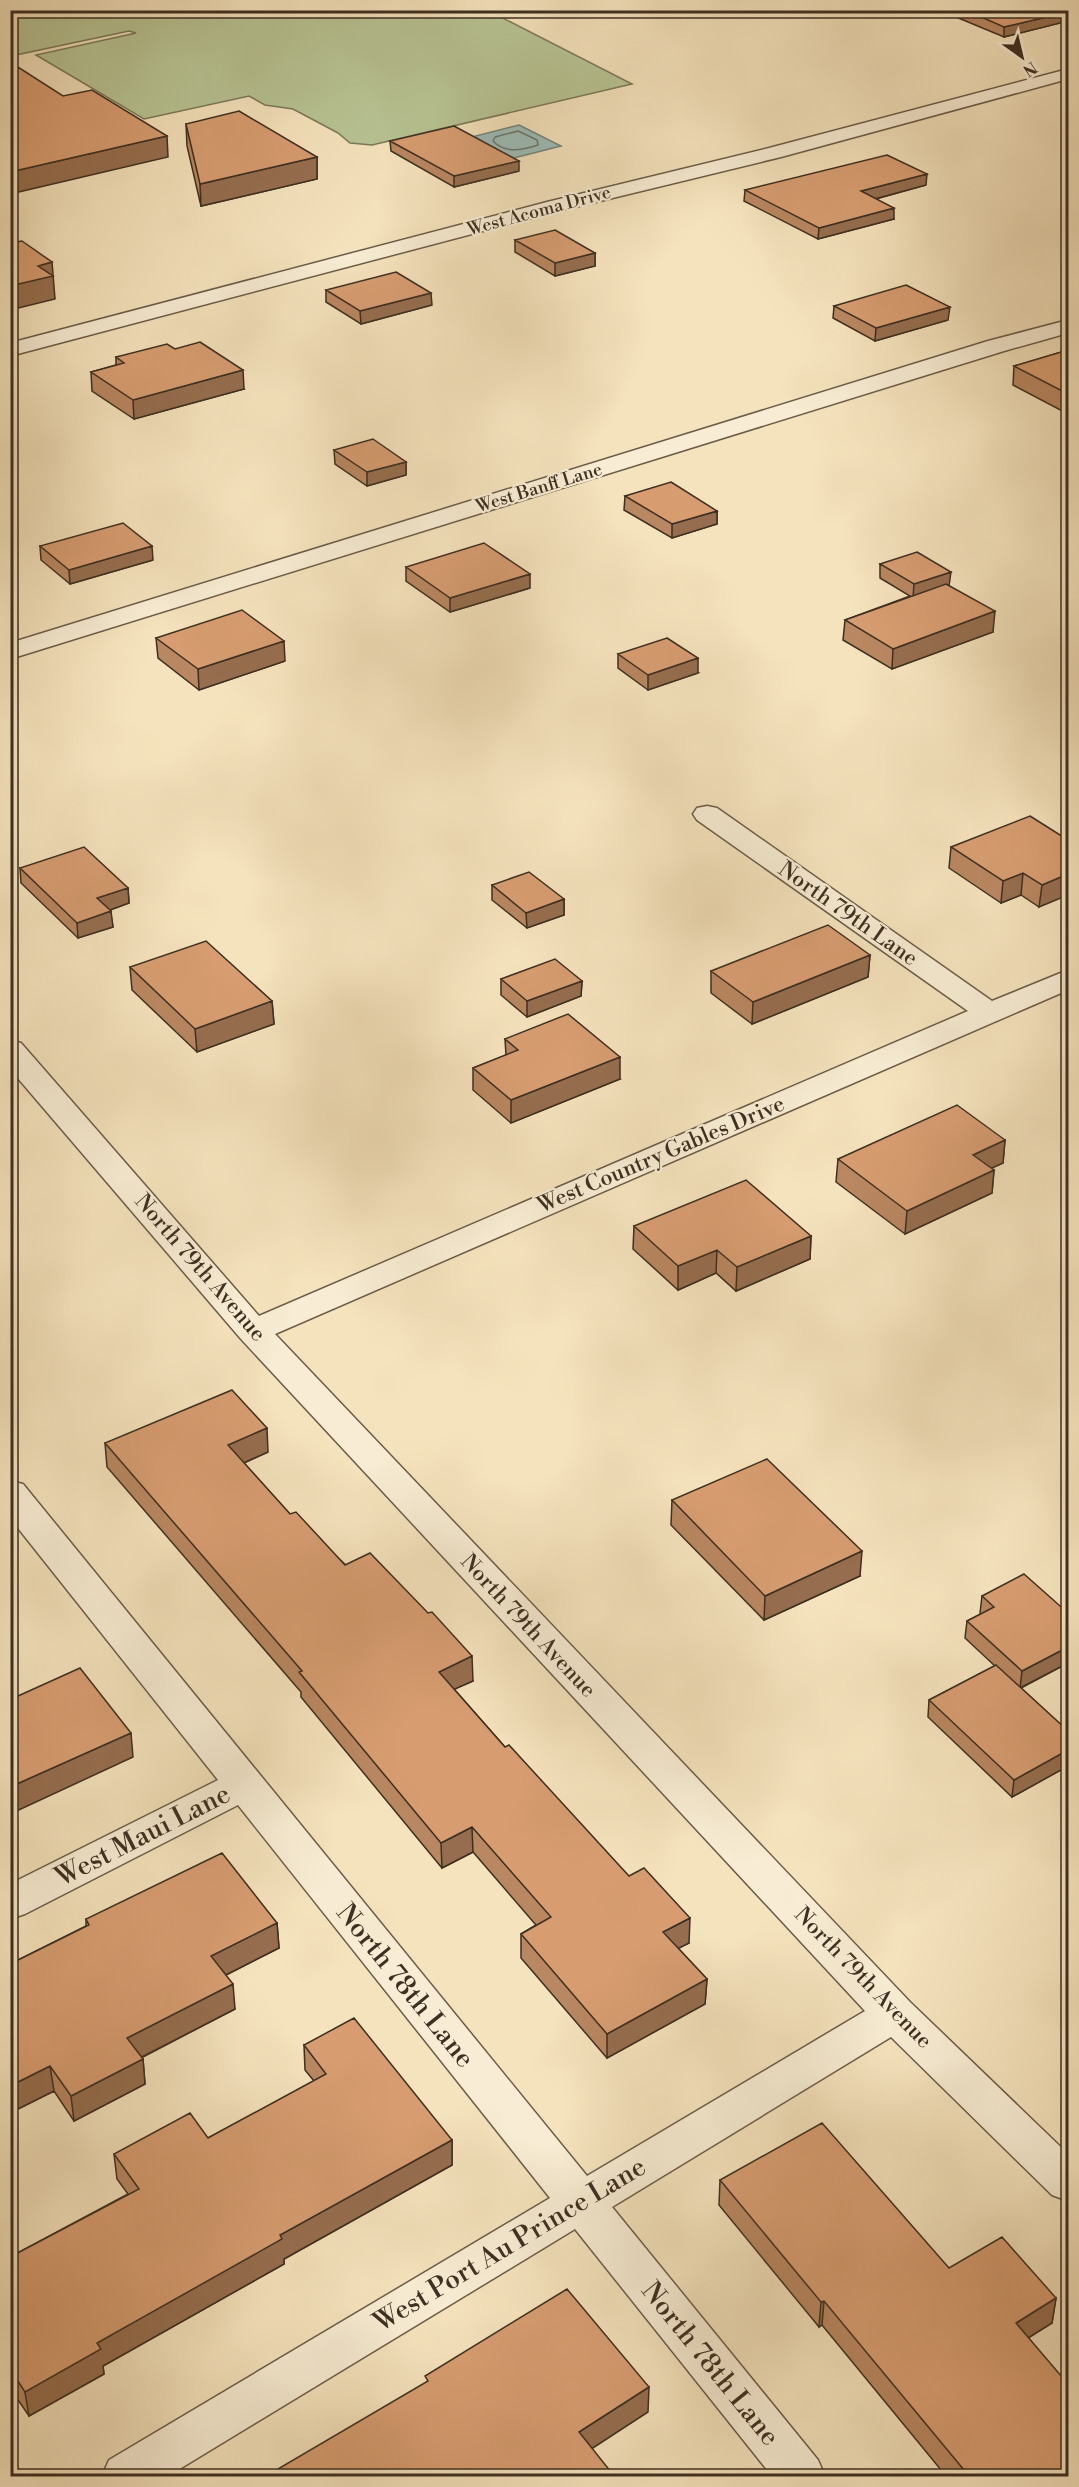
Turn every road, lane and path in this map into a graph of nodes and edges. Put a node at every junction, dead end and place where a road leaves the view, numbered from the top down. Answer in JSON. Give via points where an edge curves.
{"nodes":[{"id":1,"x":1068,"y":74,"type":"edge"},
{"id":2,"x":1068,"y":326,"type":"edge"},
{"id":3,"x":10,"y":350,"type":"edge"},
{"id":4,"x":10,"y":651,"type":"edge"},
{"id":5,"x":706,"y":814,"type":"dead end"},
{"id":6,"x":1068,"y":979,"type":"edge"},
{"id":7,"x":990,"y":1013,"type":"junction"},
{"id":8,"x":10,"y":1049,"type":"edge"},
{"id":9,"x":253,"y":1331,"type":"junction"},
{"id":10,"x":10,"y":1493,"type":"edge"},
{"id":11,"x":243,"y":1785,"type":"junction"},
{"id":12,"x":10,"y":1903,"type":"edge"},
{"id":13,"x":895,"y":2014,"type":"junction"},
{"id":14,"x":1068,"y":2182,"type":"edge"},
{"id":15,"x":581,"y":2203,"type":"junction"},
{"id":16,"x":126,"y":2476,"type":"edge"},
{"id":17,"x":801,"y":2476,"type":"edge"}],
"edges":[{"from":1,"to":3,"type":"street","name":"West Acoma Drive"},
{"from":2,"to":4,"type":"street","name":"West Banff Lane"},
{"from":5,"to":7,"type":"street","name":"North 79th Lane"},
{"from":6,"to":7,"type":"street","name":"West Country Gables Drive"},
{"from":7,"to":9,"type":"street","name":"West Country Gables Drive"},
{"from":8,"to":9,"type":"street","name":"North 79th Avenue"},
{"from":9,"to":13,"type":"street","name":"North 79th Avenue"},
{"from":10,"to":11,"type":"street","name":"North 78th Lane"},
{"from":11,"to":12,"type":"street","name":"West Maui Lane"},
{"from":11,"to":15,"type":"street","name":"North 78th Lane"},
{"from":13,"to":14,"type":"street","name":"North 79th Avenue"},
{"from":13,"to":15,"type":"street","name":"West Port Au Prince Lane"},
{"from":15,"to":16,"type":"street","name":"West Port Au Prince Lane"},
{"from":15,"to":17,"type":"street","name":"North 78th Lane"}]}
